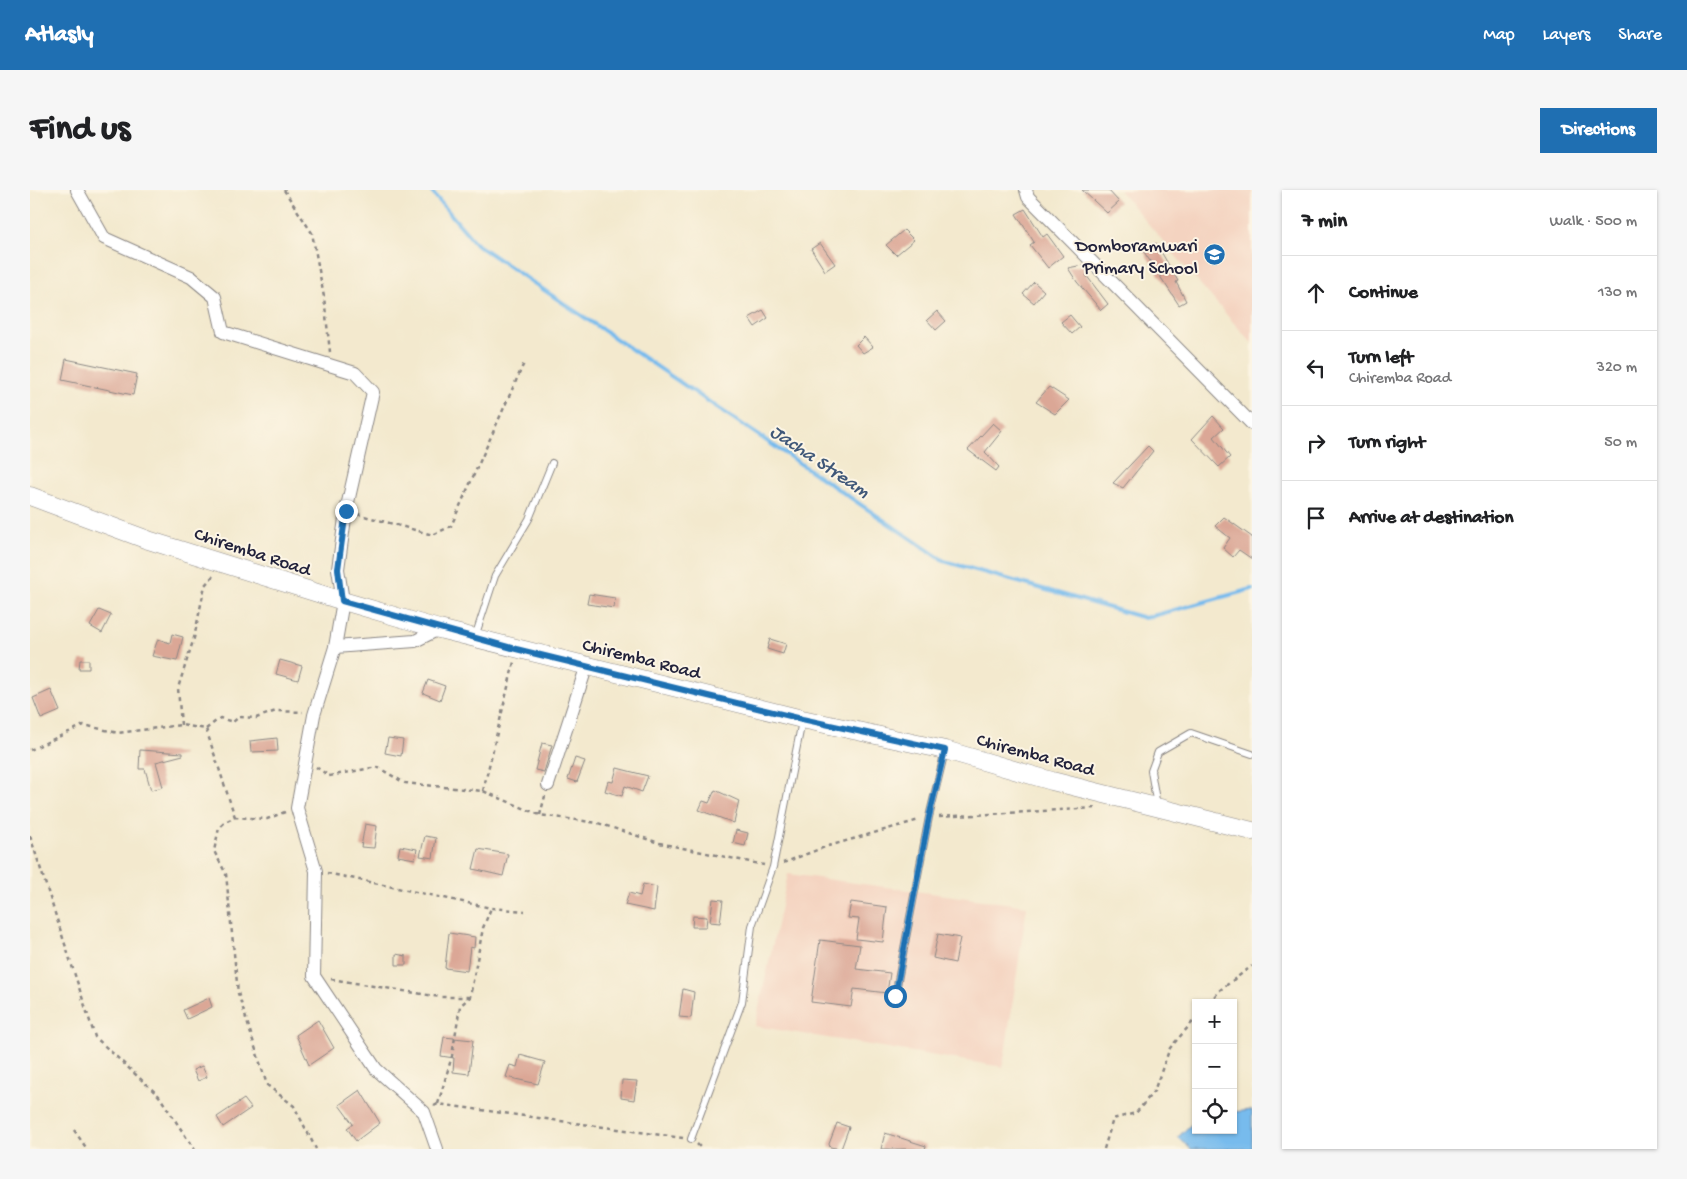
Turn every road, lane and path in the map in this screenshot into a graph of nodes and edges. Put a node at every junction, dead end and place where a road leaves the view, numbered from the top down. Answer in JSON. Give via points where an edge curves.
{"nodes":[{"id":1,"x":77,"y":190,"type":"edge"},
{"id":2,"x":284,"y":190,"type":"edge"},
{"id":3,"x":1026,"y":190,"type":"edge"},
{"id":4,"x":524,"y":363,"type":"dead end"},
{"id":5,"x":331,"y":366,"type":"junction"},
{"id":6,"x":1252,"y":424,"type":"edge"},
{"id":7,"x":552,"y":464,"type":"dead end"},
{"id":8,"x":30,"y":496,"type":"edge"},
{"id":9,"x":346,"y":511,"type":"junction"},
{"id":10,"x":226,"y":564,"type":"junction"},
{"id":11,"x":342,"y":601,"type":"junction"},
{"id":12,"x":438,"y":629,"type":"junction"},
{"id":13,"x":475,"y":638,"type":"junction"},
{"id":14,"x":335,"y":647,"type":"junction"},
{"id":15,"x":516,"y":649,"type":"junction"},
{"id":16,"x":587,"y":665,"type":"junction"},
{"id":17,"x":314,"y":715,"type":"junction"},
{"id":18,"x":802,"y":719,"type":"junction"},
{"id":19,"x":181,"y":724,"type":"junction"},
{"id":20,"x":206,"y":729,"type":"junction"},
{"id":21,"x":30,"y":750,"type":"edge"},
{"id":22,"x":945,"y":750,"type":"junction"},
{"id":23,"x":1252,"y":754,"type":"edge"},
{"id":24,"x":305,"y":760,"type":"junction"},
{"id":25,"x":548,"y":785,"type":"joint"},
{"id":26,"x":483,"y":791,"type":"junction"},
{"id":27,"x":1116,"y":797,"type":"junction"},
{"id":28,"x":1157,"y":807,"type":"junction"},
{"id":29,"x":297,"y":808,"type":"junction"},
{"id":30,"x":540,"y":816,"type":"junction"},
{"id":31,"x":235,"y":817,"type":"junction"},
{"id":32,"x":929,"y":817,"type":"junction"},
{"id":33,"x":1252,"y":831,"type":"edge"},
{"id":34,"x":30,"y":836,"type":"edge"},
{"id":35,"x":773,"y":867,"type":"junction"},
{"id":36,"x":316,"y":871,"type":"junction"},
{"id":37,"x":491,"y":908,"type":"junction"},
{"id":38,"x":524,"y":911,"type":"dead end"},
{"id":39,"x":1252,"y":966,"type":"edge"},
{"id":40,"x":314,"y":976,"type":"junction"},
{"id":41,"x":895,"y":996,"type":"dead end"},
{"id":42,"x":470,"y":997,"type":"junction"},
{"id":43,"x":1212,"y":999,"type":"edge"},
{"id":44,"x":1192,"y":1023,"type":"edge"},
{"id":45,"x":438,"y":1104,"type":"junction"},
{"id":46,"x":424,"y":1112,"type":"junction"},
{"id":47,"x":74,"y":1130,"type":"dead end"},
{"id":48,"x":691,"y":1139,"type":"joint"},
{"id":49,"x":87,"y":1149,"type":"edge"},
{"id":50,"x":194,"y":1149,"type":"edge"},
{"id":51,"x":316,"y":1149,"type":"edge"},
{"id":52,"x":437,"y":1149,"type":"edge"},
{"id":53,"x":1104,"y":1149,"type":"edge"}],
"edges":[{"from":1,"to":5,"type":"street","via":[[104,238],[191,277],[214,297],[223,332]]},
{"from":2,"to":5,"type":"path","via":[[312,234],[324,297]]},
{"from":3,"to":6,"type":"street","via":[[1028,197]]},
{"from":4,"to":9,"type":"path","via":[[451,526],[433,535]]},
{"from":5,"to":9,"type":"street","via":[[355,374],[373,392]]},
{"from":7,"to":13,"type":"lane","via":[[529,519],[495,576]]},
{"from":8,"to":10,"type":"main road","name":"Chiremba Road","via":[[100,523]]},
{"from":9,"to":11,"type":"street","via":[[338,569]]},
{"from":10,"to":11,"type":"main road","name":"Chiremba Road"},
{"from":10,"to":19,"type":"path","via":[[204,584],[194,638],[178,688]]},
{"from":11,"to":12,"type":"main road","name":"Chiremba Road"},
{"from":11,"to":14,"type":"street"},
{"from":12,"to":13,"type":"main road","name":"Chiremba Road"},
{"from":12,"to":14,"type":"street","via":[[415,641]]},
{"from":13,"to":15,"type":"main road","name":"Chiremba Road"},
{"from":14,"to":17,"type":"street"},
{"from":15,"to":16,"type":"main road","name":"Chiremba Road"},
{"from":15,"to":26,"type":"path"},
{"from":16,"to":18,"type":"main road","name":"Chiremba Road"},
{"from":16,"to":25,"type":"street"},
{"from":17,"to":20,"type":"path","via":[[297,710],[276,711],[256,718],[239,717],[233,722],[220,718]]},
{"from":17,"to":24,"type":"street"},
{"from":18,"to":22,"type":"main road","name":"Chiremba Road"},
{"from":18,"to":35,"type":"lane"},
{"from":19,"to":20,"type":"path"},
{"from":19,"to":21,"type":"path","via":[[118,733],[84,725]]},
{"from":20,"to":31,"type":"path"},
{"from":22,"to":27,"type":"main road","name":"Chiremba Road"},
{"from":22,"to":32,"type":"lane"},
{"from":23,"to":28,"type":"lane","via":[[1192,733],[1166,747],[1158,752],[1151,771]]},
{"from":24,"to":26,"type":"path","via":[[329,776],[376,767],[405,783]]},
{"from":24,"to":29,"type":"street"},
{"from":25,"to":30,"type":"path"},
{"from":26,"to":30,"type":"path"},
{"from":27,"to":28,"type":"main road","name":"Chiremba Road"},
{"from":27,"to":32,"type":"path","via":[[1102,807]]},
{"from":28,"to":33,"type":"main road","name":"Chiremba Road"},
{"from":29,"to":31,"type":"path","via":[[267,819]]},
{"from":29,"to":36,"type":"street"},
{"from":30,"to":35,"type":"path","via":[[598,823],[659,843]]},
{"from":31,"to":51,"type":"path","via":[[219,828],[214,851],[226,874],[238,993],[267,1085],[294,1106]]},
{"from":32,"to":35,"type":"path","via":[[825,847]]},
{"from":32,"to":41,"type":"lane"},
{"from":34,"to":50,"type":"path","via":[[95,1037],[158,1096]]},
{"from":35,"to":48,"type":"lane","via":[[752,926],[742,1002]]},
{"from":36,"to":37,"type":"path"},
{"from":36,"to":40,"type":"street"},
{"from":37,"to":38,"type":"path"},
{"from":37,"to":42,"type":"path","via":[[483,928]]},
{"from":39,"to":43,"type":"path"},
{"from":40,"to":42,"type":"path","via":[[440,996]]},
{"from":40,"to":46,"type":"street","via":[[376,1069]]},
{"from":42,"to":45,"type":"path","via":[[460,1006],[452,1056]]},
{"from":44,"to":53,"type":"path","via":[[1170,1048],[1154,1091],[1136,1113],[1113,1120]]},
{"from":45,"to":46,"type":"path"},
{"from":45,"to":48,"type":"path"},
{"from":46,"to":52,"type":"street"},
{"from":47,"to":49,"type":"path"}]}
